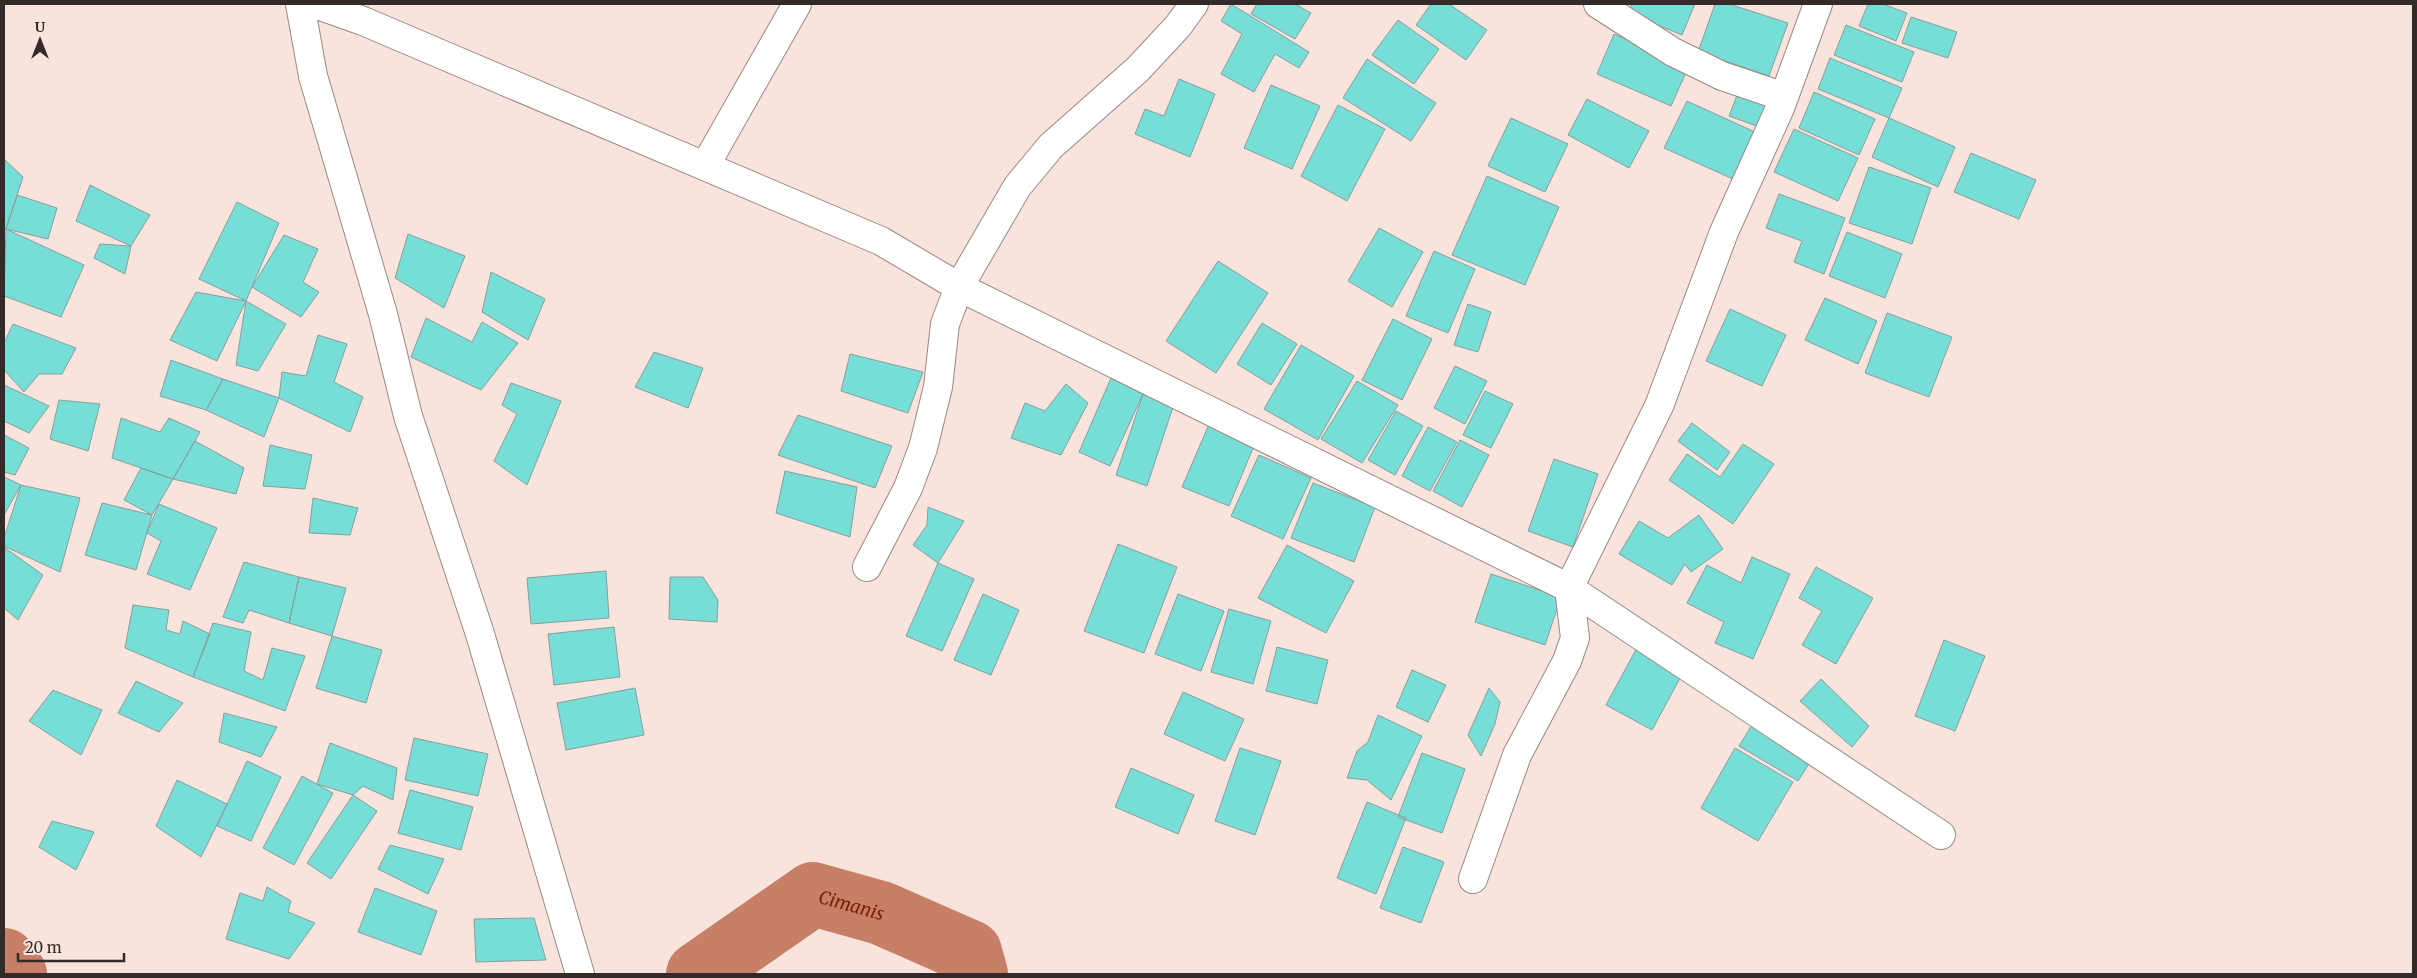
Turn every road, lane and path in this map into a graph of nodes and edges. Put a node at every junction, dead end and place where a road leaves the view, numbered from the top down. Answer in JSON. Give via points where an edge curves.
{"nodes":[{"id":1,"x":300,"y":4,"type":"edge"},
{"id":2,"x":315,"y":4,"type":"edge"},
{"id":3,"x":797,"y":4,"type":"edge"},
{"id":4,"x":1194,"y":4,"type":"edge"},
{"id":5,"x":1598,"y":4,"type":"edge"},
{"id":6,"x":1818,"y":4,"type":"edge"},
{"id":7,"x":1784,"y":97,"type":"junction"},
{"id":8,"x":705,"y":166,"type":"junction"},
{"id":9,"x":959,"y":286,"type":"junction"},
{"id":10,"x":867,"y":567,"type":"dead end"},
{"id":11,"x":1570,"y":588,"type":"junction"},
{"id":12,"x":1941,"y":835,"type":"dead end"},
{"id":13,"x":1473,"y":879,"type":"dead end"},
{"id":14,"x":578,"y":965,"type":"edge"}],
"edges":[{"from":1,"to":14,"type":"street","via":[[313,76],[383,314],[408,416],[480,634]]},
{"from":2,"to":8,"type":"street","via":[[363,21]]},
{"from":3,"to":8,"type":"street"},
{"from":4,"to":9,"type":"street","via":[[1138,69],[1051,146],[1023,180]]},
{"from":5,"to":7,"type":"street","via":[[1673,52],[1722,76]]},
{"from":6,"to":7,"type":"street"},
{"from":7,"to":11,"type":"street","via":[[1724,232],[1660,406]]},
{"from":8,"to":9,"type":"street","via":[[881,241]]},
{"from":9,"to":10,"type":"street","via":[[946,324],[938,387],[922,448],[908,488]]},
{"from":9,"to":11,"type":"street"},
{"from":11,"to":12,"type":"street"},
{"from":11,"to":13,"type":"street","via":[[1575,638],[1516,755]]}]}
